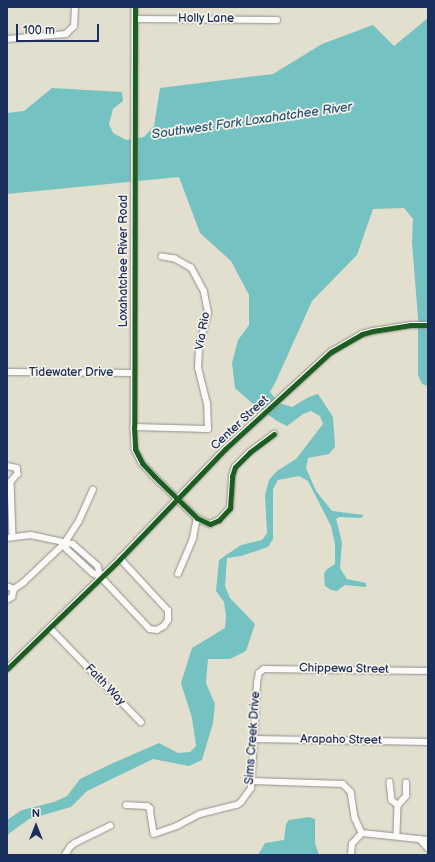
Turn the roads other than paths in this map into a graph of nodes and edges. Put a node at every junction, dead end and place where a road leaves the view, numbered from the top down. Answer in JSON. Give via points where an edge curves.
{"nodes":[{"id":1,"x":75,"y":7,"type":"edge"},
{"id":2,"x":135,"y":7,"type":"edge"},
{"id":3,"x":135,"y":19,"type":"junction"},
{"id":4,"x":277,"y":20,"type":"dead end"},
{"id":5,"x":7,"y":39,"type":"edge"},
{"id":6,"x":162,"y":257,"type":"dead end"},
{"id":7,"x":428,"y":325,"type":"edge"},
{"id":8,"x":7,"y":372,"type":"edge"},
{"id":9,"x":134,"y":373,"type":"junction"},
{"id":10,"x":134,"y":427,"type":"junction"},
{"id":11,"x":274,"y":434,"type":"dead end"},
{"id":12,"x":7,"y":466,"type":"edge"},
{"id":13,"x":9,"y":480,"type":"edge"},
{"id":14,"x":94,"y":490,"type":"dead end"},
{"id":15,"x":177,"y":499,"type":"junction"},
{"id":16,"x":197,"y":518,"type":"junction"},
{"id":17,"x":10,"y":537,"type":"edge"},
{"id":18,"x":64,"y":544,"type":"junction"},
{"id":19,"x":120,"y":559,"type":"junction"},
{"id":20,"x":178,"y":574,"type":"dead end"},
{"id":21,"x":101,"y":578,"type":"junction"},
{"id":22,"x":7,"y":586,"type":"edge"},
{"id":23,"x":14,"y":589,"type":"junction"},
{"id":24,"x":7,"y":600,"type":"edge"},
{"id":25,"x":50,"y":628,"type":"junction"},
{"id":26,"x":7,"y":669,"type":"edge"},
{"id":27,"x":262,"y":671,"type":"joint"},
{"id":28,"x":428,"y":671,"type":"edge"},
{"id":29,"x":141,"y":722,"type":"dead end"},
{"id":30,"x":255,"y":739,"type":"junction"},
{"id":31,"x":428,"y":742,"type":"edge"},
{"id":32,"x":252,"y":781,"type":"junction"},
{"id":33,"x":390,"y":782,"type":"dead end"},
{"id":34,"x":406,"y":783,"type":"dead end"},
{"id":35,"x":398,"y":805,"type":"junction"},
{"id":36,"x":126,"y":806,"type":"dead end"},
{"id":37,"x":110,"y":826,"type":"dead end"},
{"id":38,"x":362,"y":833,"type":"junction"},
{"id":39,"x":397,"y":836,"type":"junction"},
{"id":40,"x":420,"y":839,"type":"junction"},
{"id":41,"x":428,"y":840,"type":"edge"},
{"id":42,"x":428,"y":848,"type":"edge"},
{"id":43,"x":65,"y":855,"type":"edge"},
{"id":44,"x":351,"y":855,"type":"edge"}],
"edges":[{"from":1,"to":5,"type":"street","via":[[74,26],[70,32]]},
{"from":2,"to":3,"type":"street","name":"Loxahatchee River Road"},
{"from":3,"to":4,"type":"street","name":"Holly Lane"},
{"from":3,"to":9,"type":"street","name":"Loxahatchee River Road"},
{"from":6,"to":10,"type":"street","name":"Via Rio","via":[[175,259],[191,268],[204,292],[208,313],[199,348],[198,368],[207,404],[208,429]]},
{"from":7,"to":15,"type":"street","name":"Center Street","via":[[389,328],[362,334],[331,352],[225,449]]},
{"from":8,"to":9,"type":"street","name":"Tidewater Drive"},
{"from":9,"to":10,"type":"street","name":"Loxahatchee River Road"},
{"from":10,"to":15,"type":"street","name":"Loxahatchee River Road","via":[[135,449],[142,463]]},
{"from":11,"to":16,"type":"street","via":[[235,467],[230,508],[219,520],[210,524]]},
{"from":12,"to":13,"type":"street","via":[[17,468],[18,474],[16,479]]},
{"from":13,"to":17,"type":"street"},
{"from":14,"to":18,"type":"street","via":[[79,522]]},
{"from":15,"to":16,"type":"street","name":"Loxahatchee River Road"},
{"from":15,"to":19,"type":"street","name":"Center Street"},
{"from":16,"to":20,"type":"street"},
{"from":17,"to":18,"type":"street","via":[[41,536]]},
{"from":18,"to":21,"type":"street"},
{"from":18,"to":21,"type":"street","via":[[73,544],[88,556],[98,566]]},
{"from":18,"to":23,"type":"street"},
{"from":19,"to":21,"type":"street","name":"Center Street"},
{"from":19,"to":21,"type":"street","via":[[168,612],[168,620],[164,626],[158,630],[150,629]]},
{"from":21,"to":25,"type":"street","name":"Center Street"},
{"from":22,"to":23,"type":"street"},
{"from":23,"to":24,"type":"street","via":[[12,597]]},
{"from":25,"to":26,"type":"street","name":"Center Street"},
{"from":25,"to":29,"type":"street","name":"Faith Way"},
{"from":27,"to":28,"type":"street","name":"Chippewa Street","via":[[269,668]]},
{"from":27,"to":30,"type":"street","name":"Sims Creek Drive","via":[[257,683]]},
{"from":30,"to":31,"type":"street","name":"Arapaho Street"},
{"from":30,"to":32,"type":"street","name":"Sims Creek Drive"},
{"from":32,"to":36,"type":"street","name":"Sims Creek Drive","via":[[248,793],[237,805],[200,814],[154,834],[150,808]]},
{"from":32,"to":38,"type":"street","via":[[343,784],[351,792],[355,818]]},
{"from":33,"to":35,"type":"street","via":[[392,800]]},
{"from":34,"to":35,"type":"street","via":[[406,796]]},
{"from":35,"to":39,"type":"street"},
{"from":37,"to":43,"type":"street","via":[[70,846]]},
{"from":38,"to":39,"type":"street"},
{"from":38,"to":44,"type":"street","via":[[352,844]]},
{"from":39,"to":40,"type":"street"},
{"from":40,"to":41,"type":"street"},
{"from":40,"to":42,"type":"street"}]}
